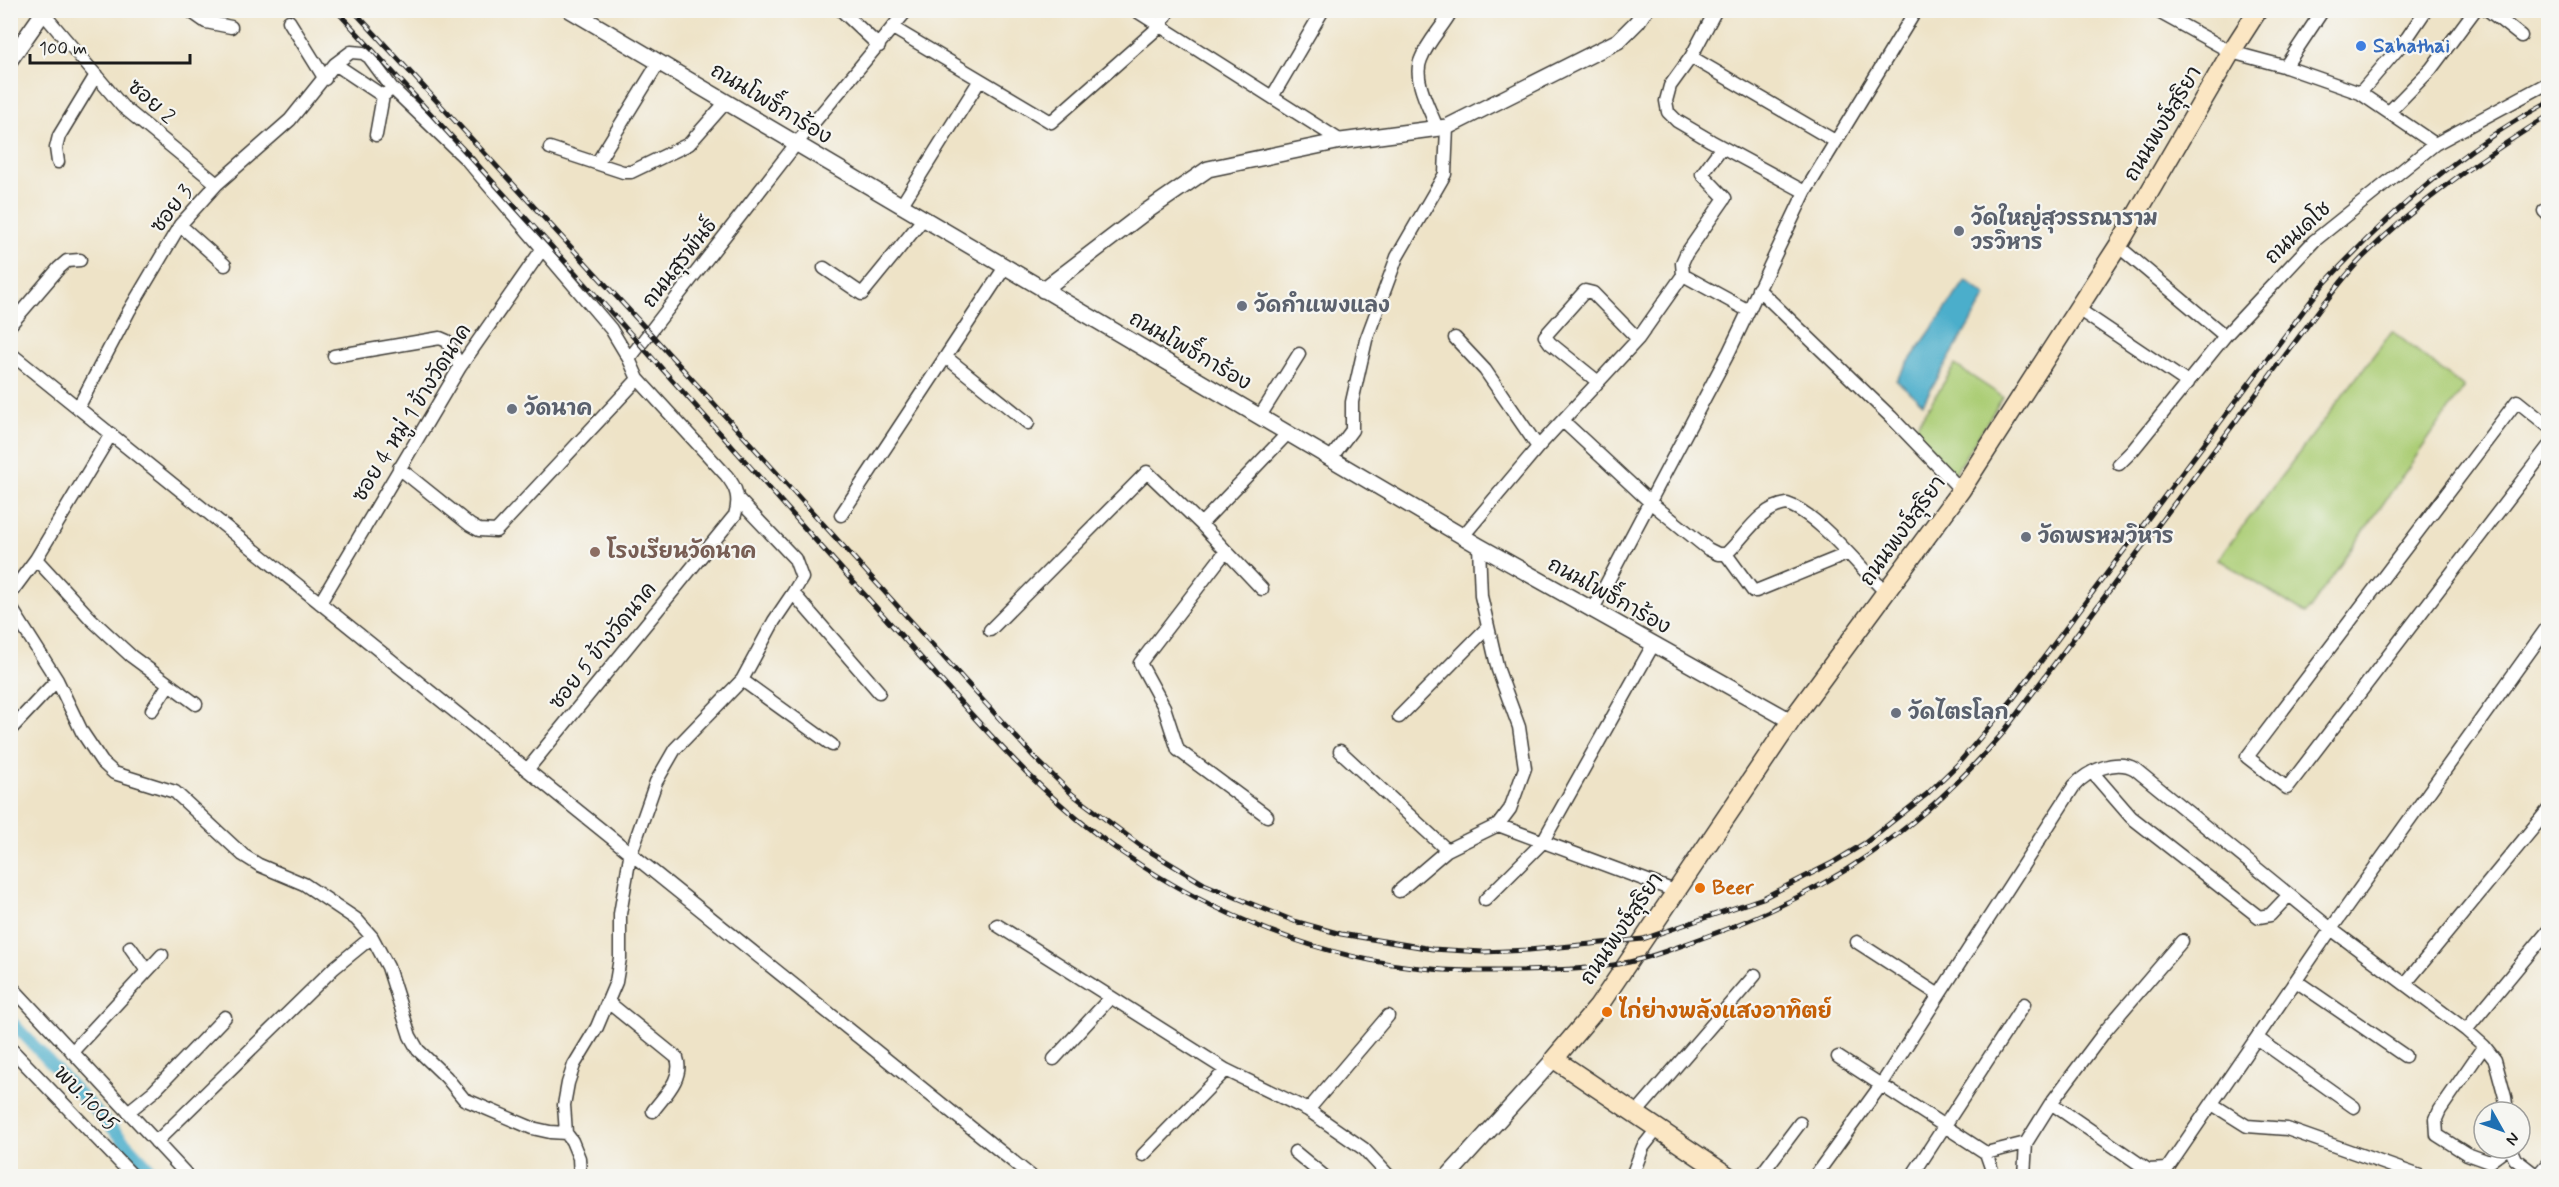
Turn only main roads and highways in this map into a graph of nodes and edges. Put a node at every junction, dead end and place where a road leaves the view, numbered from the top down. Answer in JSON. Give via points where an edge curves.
{"nodes":[{"id":1,"x":2258,"y":10,"type":"edge"},
{"id":2,"x":1728,"y":1176,"type":"edge"}],
"edges":[{"from":1,"to":2,"type":"main road","name":"ถนนพงษ์สุริยา","via":[[2118,246],[1961,490],[1791,721],[1598,1007],[1554,1059]]}]}
